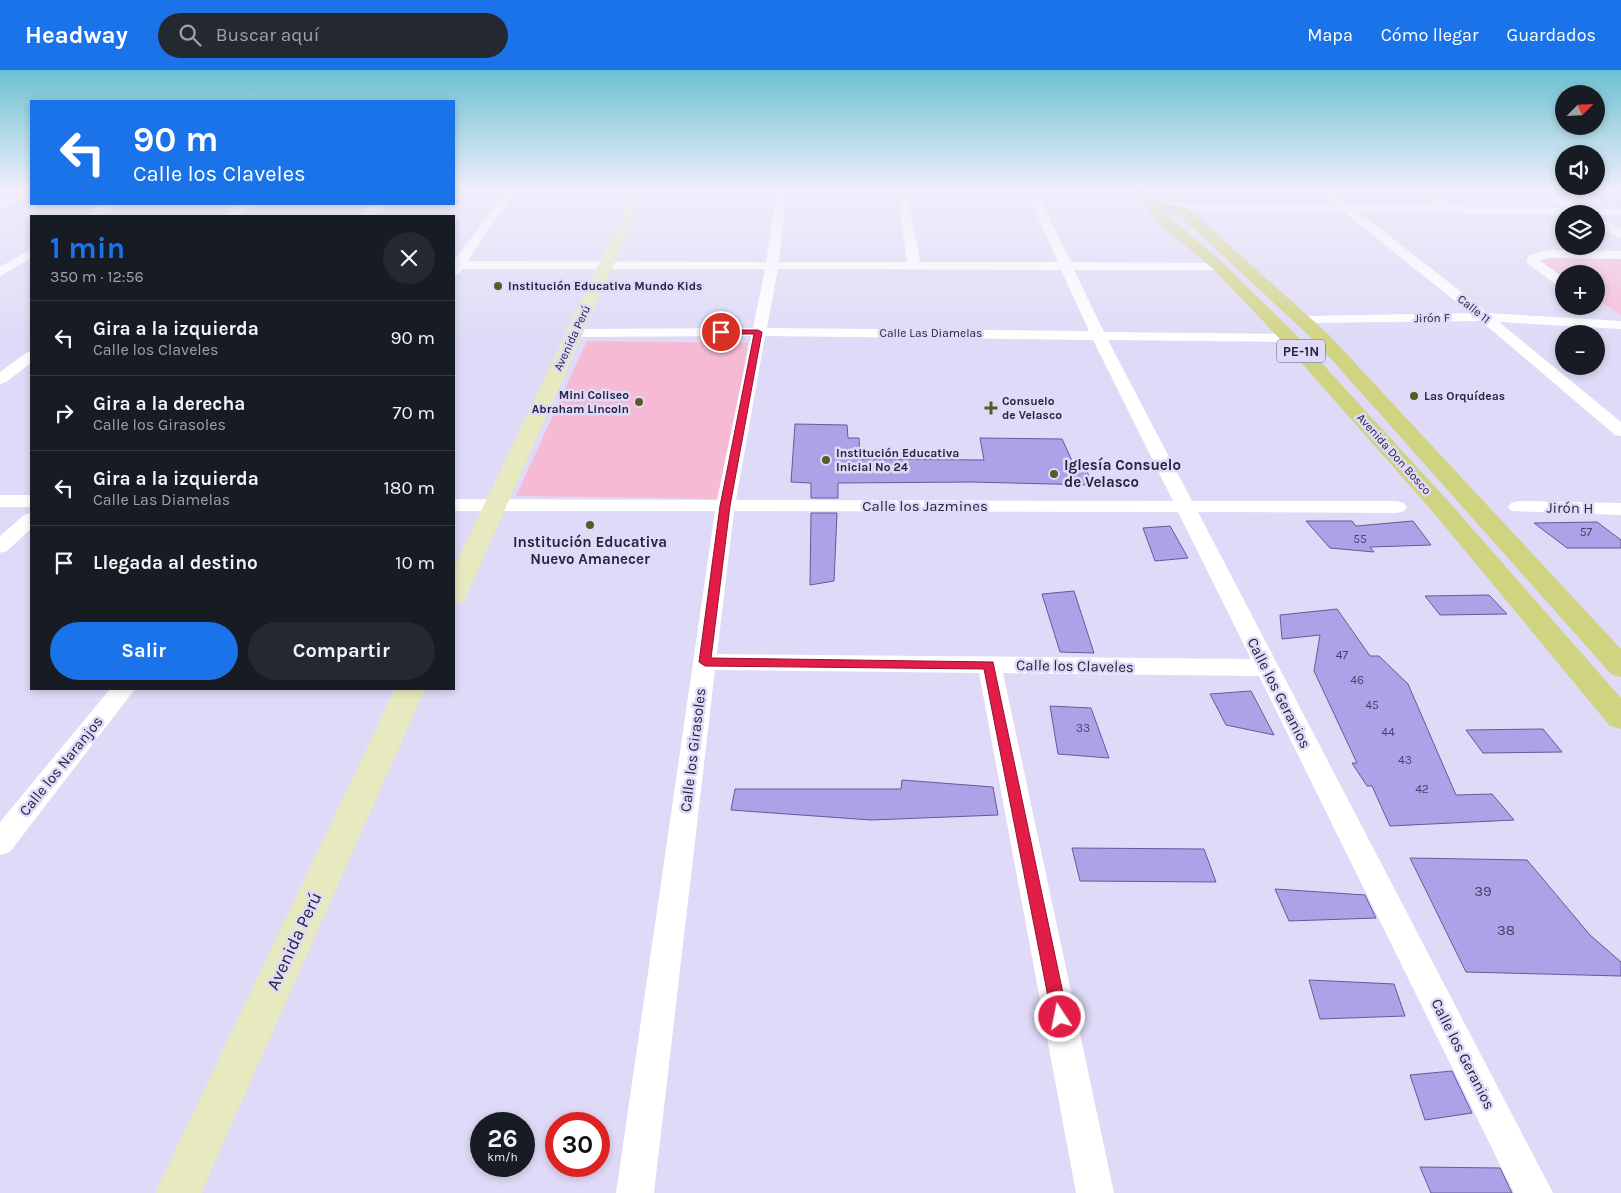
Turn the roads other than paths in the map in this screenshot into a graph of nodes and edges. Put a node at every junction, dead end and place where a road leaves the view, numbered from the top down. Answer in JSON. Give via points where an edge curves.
{"nodes":[{"id":1,"x":473,"y":242,"type":"edge"},
{"id":2,"x":617,"y":242,"type":"edge"},
{"id":3,"x":775,"y":242,"type":"edge"},
{"id":4,"x":910,"y":242,"type":"edge"},
{"id":5,"x":1056,"y":242,"type":"edge"},
{"id":6,"x":1190,"y":242,"type":"edge"},
{"id":7,"x":1218,"y":242,"type":"edge"},
{"id":8,"x":1390,"y":242,"type":"edge"},
{"id":9,"x":30,"y":254,"type":"edge"},
{"id":10,"x":1621,"y":255,"type":"edge"},
{"id":11,"x":0,"y":264,"type":"edge"},
{"id":12,"x":14,"y":264,"type":"junction"},
{"id":13,"x":30,"y":264,"type":"edge"},
{"id":14,"x":607,"y":266,"type":"junction"},
{"id":15,"x":772,"y":266,"type":"junction"},
{"id":16,"x":914,"y":266,"type":"junction"},
{"id":17,"x":1067,"y":266,"type":"junction"},
{"id":18,"x":1218,"y":266,"type":"junction"},
{"id":19,"x":455,"y":267,"type":"edge"},
{"id":20,"x":0,"y":272,"type":"edge"},
{"id":21,"x":1555,"y":278,"type":"edge"},
{"id":22,"x":1605,"y":312,"type":"edge"},
{"id":23,"x":1484,"y":317,"type":"junction"},
{"id":24,"x":1303,"y":320,"type":"junction"},
{"id":25,"x":1621,"y":324,"type":"edge"},
{"id":26,"x":758,"y":332,"type":"junction"},
{"id":27,"x":573,"y":333,"type":"junction"},
{"id":28,"x":1098,"y":335,"type":"junction"},
{"id":29,"x":1289,"y":338,"type":"junction"},
{"id":30,"x":30,"y":357,"type":"edge"},
{"id":31,"x":0,"y":379,"type":"edge"},
{"id":32,"x":1621,"y":431,"type":"edge"},
{"id":33,"x":0,"y":501,"type":"edge"},
{"id":34,"x":30,"y":501,"type":"edge"},
{"id":35,"x":455,"y":505,"type":"edge"},
{"id":36,"x":495,"y":506,"type":"junction"},
{"id":37,"x":725,"y":506,"type":"junction"},
{"id":38,"x":1477,"y":506,"type":"junction"},
{"id":39,"x":1184,"y":507,"type":"junction"},
{"id":40,"x":1397,"y":507,"type":"dead end"},
{"id":41,"x":1441,"y":507,"type":"junction"},
{"id":42,"x":1518,"y":507,"type":"dead end"},
{"id":43,"x":1621,"y":509,"type":"edge"},
{"id":44,"x":30,"y":520,"type":"edge"},
{"id":45,"x":0,"y":547,"type":"edge"},
{"id":46,"x":455,"y":593,"type":"edge"},
{"id":47,"x":705,"y":662,"type":"junction"},
{"id":48,"x":989,"y":664,"type":"junction"},
{"id":49,"x":1621,"y":667,"type":"edge"},
{"id":50,"x":1266,"y":668,"type":"junction"},
{"id":51,"x":122,"y":690,"type":"edge"},
{"id":52,"x":410,"y":690,"type":"edge"},
{"id":53,"x":1621,"y":718,"type":"edge"},
{"id":54,"x":0,"y":843,"type":"edge"},
{"id":55,"x":178,"y":1193,"type":"edge"},
{"id":56,"x":635,"y":1193,"type":"edge"},
{"id":57,"x":1096,"y":1193,"type":"edge"},
{"id":58,"x":1534,"y":1193,"type":"edge"}],
"edges":[{"from":1,"to":19,"type":"street"},
{"from":2,"to":14,"type":"street","name":"Avenida Perú"},
{"from":3,"to":15,"type":"street","name":"Calle los Girasoles"},
{"from":4,"to":16,"type":"street"},
{"from":5,"to":17,"type":"street","name":"Calle los Geranios"},
{"from":6,"to":18,"type":"main road","name":"Avenida Don Bosco","number":"PE-1N"},
{"from":7,"to":24,"type":"main road","name":"Avenida Don Bosco","number":"PE-1N"},
{"from":8,"to":23,"type":"street","name":"Calle 11"},
{"from":9,"to":12,"type":"street"},
{"from":10,"to":21,"type":"street","via":[[1550,254],[1533,258],[1532,262]]},
{"from":11,"to":12,"type":"street"},
{"from":12,"to":13,"type":"street"},
{"from":12,"to":20,"type":"street"},
{"from":14,"to":15,"type":"street"},
{"from":14,"to":19,"type":"street"},
{"from":14,"to":27,"type":"street","name":"Avenida Perú"},
{"from":15,"to":16,"type":"street"},
{"from":15,"to":26,"type":"street","name":"Calle los Girasoles"},
{"from":16,"to":17,"type":"street"},
{"from":17,"to":18,"type":"street"},
{"from":17,"to":28,"type":"street","name":"Calle los Geranios"},
{"from":18,"to":29,"type":"main road","name":"Avenida Don Bosco","number":"PE-1N"},
{"from":22,"to":25,"type":"street"},
{"from":23,"to":24,"type":"street","name":"Jirón F"},
{"from":23,"to":25,"type":"street","name":"Jirón F"},
{"from":23,"to":32,"type":"street","name":"Calle 11"},
{"from":24,"to":38,"type":"main road","name":"Avenida Don Bosco","number":"PE-1N"},
{"from":26,"to":27,"type":"street","name":"Calle Las Diamelas"},
{"from":26,"to":28,"type":"street","name":"Calle Las Diamelas"},
{"from":26,"to":37,"type":"street","name":"Calle los Girasoles"},
{"from":27,"to":36,"type":"street","name":"Avenida Perú"},
{"from":28,"to":29,"type":"street","name":"Calle Las Diamelas"},
{"from":28,"to":39,"type":"street","name":"Calle los Geranios"},
{"from":29,"to":41,"type":"main road","name":"Avenida Don Bosco","number":"PE-1N"},
{"from":30,"to":31,"type":"street"},
{"from":33,"to":34,"type":"street"},
{"from":35,"to":36,"type":"street","name":"Calle los Jazmines"},
{"from":36,"to":37,"type":"street","name":"Calle los Jazmines"},
{"from":36,"to":46,"type":"street","name":"Avenida Perú"},
{"from":37,"to":39,"type":"street","name":"Calle los Jazmines"},
{"from":37,"to":47,"type":"street","name":"Calle los Girasoles"},
{"from":38,"to":41,"type":"main road"},
{"from":38,"to":49,"type":"main road","name":"Avenida Don Bosco","number":"PE-1N"},
{"from":39,"to":40,"type":"street","name":"Calle los Jazmines"},
{"from":39,"to":50,"type":"street","name":"Calle los Geranios"},
{"from":41,"to":53,"type":"main road","name":"Avenida Don Bosco","number":"PE-1N"},
{"from":42,"to":43,"type":"street","name":"Jirón H"},
{"from":44,"to":45,"type":"street"},
{"from":47,"to":48,"type":"street","name":"Calle los Claveles"},
{"from":47,"to":56,"type":"street","name":"Calle los Girasoles"},
{"from":48,"to":50,"type":"street","name":"Calle los Claveles"},
{"from":48,"to":57,"type":"street"},
{"from":50,"to":58,"type":"street","name":"Calle los Geranios"},
{"from":51,"to":54,"type":"street","name":"Calle los Naranjos"},
{"from":52,"to":55,"type":"street","name":"Avenida Perú"}]}
